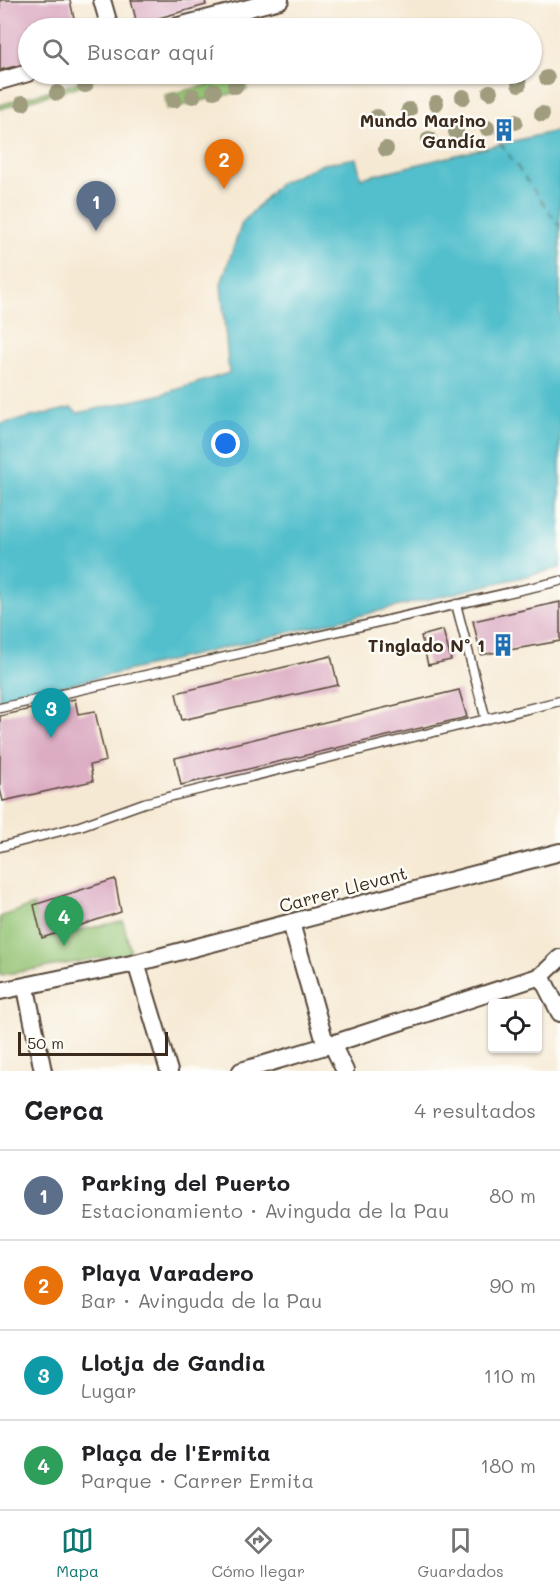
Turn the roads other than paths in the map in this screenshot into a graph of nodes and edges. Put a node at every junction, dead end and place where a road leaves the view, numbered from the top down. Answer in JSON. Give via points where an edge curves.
{"nodes":[{"id":1,"x":102,"y":0,"type":"edge"},
{"id":2,"x":280,"y":0,"type":"edge"},
{"id":3,"x":107,"y":18,"type":"edge"},
{"id":4,"x":210,"y":18,"type":"edge"},
{"id":5,"x":18,"y":76,"type":"edge"},
{"id":6,"x":0,"y":81,"type":"edge"},
{"id":7,"x":560,"y":581,"type":"edge"},
{"id":8,"x":456,"y":604,"type":"junction"},
{"id":9,"x":560,"y":701,"type":"edge"},
{"id":10,"x":0,"y":708,"type":"edge"},
{"id":11,"x":486,"y":720,"type":"junction"},
{"id":12,"x":0,"y":847,"type":"edge"},
{"id":13,"x":560,"y":852,"type":"edge"},
{"id":14,"x":291,"y":923,"type":"junction"},
{"id":15,"x":560,"y":958,"type":"edge"},
{"id":16,"x":136,"y":963,"type":"junction"},
{"id":17,"x":541,"y":976,"type":"junction"},
{"id":18,"x":26,"y":988,"type":"junction"},
{"id":19,"x":0,"y":991,"type":"edge"},
{"id":20,"x":560,"y":1013,"type":"edge"},
{"id":21,"x":332,"y":1044,"type":"junction"},
{"id":22,"x":43,"y":1071,"type":"edge"},
{"id":23,"x":169,"y":1071,"type":"edge"},
{"id":24,"x":241,"y":1071,"type":"edge"},
{"id":25,"x":345,"y":1071,"type":"edge"}],
"edges":[{"from":1,"to":3,"type":"street"},
{"from":2,"to":4,"type":"street"},
{"from":5,"to":6,"type":"street"},
{"from":7,"to":8,"type":"lane"},
{"from":8,"to":10,"type":"lane"},
{"from":8,"to":11,"type":"lane"},
{"from":9,"to":11,"type":"lane"},
{"from":11,"to":12,"type":"lane","via":[[144,803],[80,826]]},
{"from":13,"to":14,"type":"street","name":"Carrer Llevant"},
{"from":14,"to":16,"type":"street","name":"Carrer Llevant"},
{"from":14,"to":21,"type":"street","via":[[324,1039]]},
{"from":15,"to":17,"type":"street"},
{"from":16,"to":18,"type":"street","name":"Carrer Llevant"},
{"from":16,"to":23,"type":"street"},
{"from":17,"to":20,"type":"street"},
{"from":17,"to":21,"type":"street"},
{"from":18,"to":19,"type":"street","name":"Carrer Llevant"},
{"from":18,"to":22,"type":"street"},
{"from":21,"to":24,"type":"street"},
{"from":21,"to":25,"type":"street"}]}
